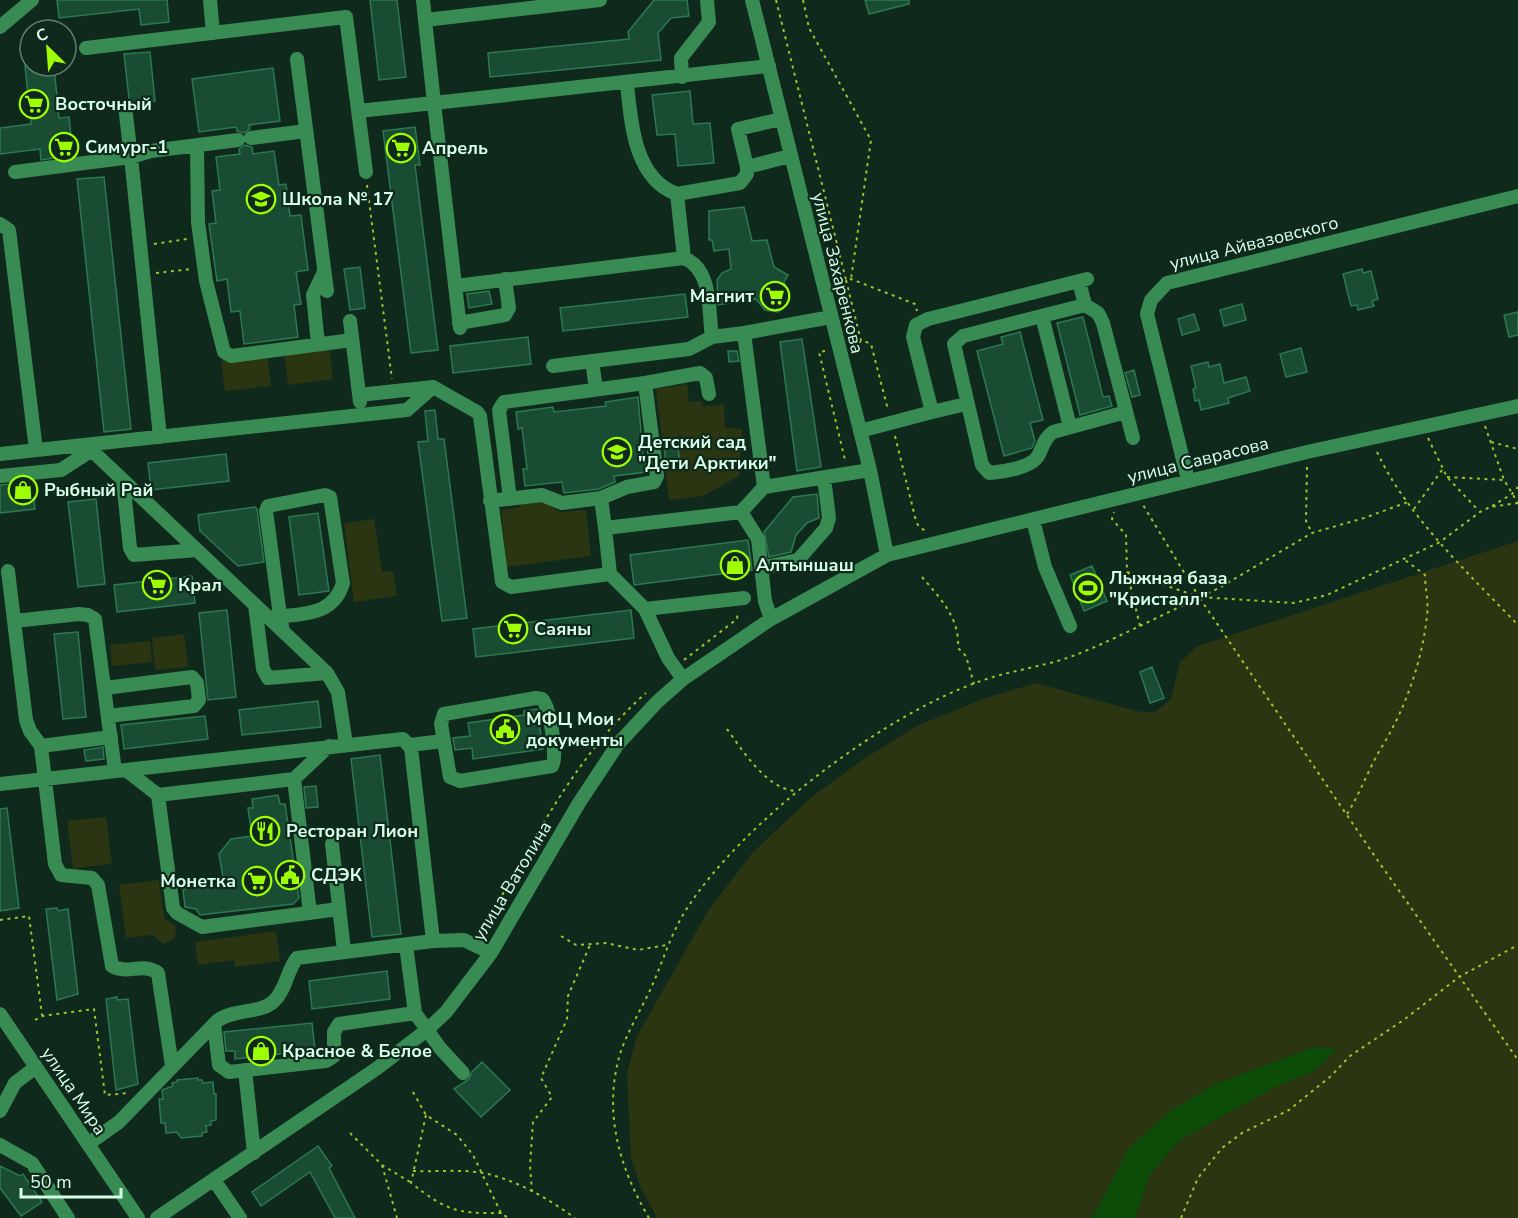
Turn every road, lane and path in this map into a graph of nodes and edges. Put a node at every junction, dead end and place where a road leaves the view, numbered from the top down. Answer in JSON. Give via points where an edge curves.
{"nodes":[{"id":1,"x":32,"y":0,"type":"edge"},
{"id":2,"x":210,"y":0,"type":"edge"},
{"id":3,"x":423,"y":0,"type":"edge"},
{"id":4,"x":600,"y":0,"type":"edge"},
{"id":5,"x":707,"y":0,"type":"edge"},
{"id":6,"x":752,"y":0,"type":"edge"},
{"id":7,"x":776,"y":0,"type":"edge"},
{"id":8,"x":803,"y":0,"type":"edge"},
{"id":9,"x":425,"y":20,"type":"junction"},
{"id":10,"x":0,"y":27,"type":"edge"},
{"id":11,"x":213,"y":33,"type":"junction"},
{"id":12,"x":86,"y":48,"type":"dead end"},
{"id":13,"x":297,"y":59,"type":"dead end"},
{"id":14,"x":769,"y":66,"type":"junction"},
{"id":15,"x":682,"y":77,"type":"junction"},
{"id":16,"x":627,"y":84,"type":"junction"},
{"id":17,"x":434,"y":103,"type":"junction"},
{"id":18,"x":125,"y":106,"type":"dead end"},
{"id":19,"x":358,"y":111,"type":"junction"},
{"id":20,"x":781,"y":119,"type":"junction"},
{"id":21,"x":306,"y":131,"type":"junction"},
{"id":22,"x":197,"y":146,"type":"junction"},
{"id":23,"x":790,"y":156,"type":"junction"},
{"id":24,"x":130,"y":157,"type":"junction"},
{"id":25,"x":747,"y":167,"type":"junction"},
{"id":26,"x":15,"y":172,"type":"dead end"},
{"id":27,"x":366,"y":172,"type":"joint"},
{"id":28,"x":677,"y":194,"type":"junction"},
{"id":29,"x":1518,"y":196,"type":"edge"},
{"id":30,"x":0,"y":224,"type":"edge"},
{"id":31,"x":200,"y":237,"type":"junction"},
{"id":32,"x":140,"y":246,"type":"junction"},
{"id":33,"x":684,"y":258,"type":"junction"},
{"id":34,"x":204,"y":267,"type":"junction"},
{"id":35,"x":324,"y":272,"type":"junction"},
{"id":36,"x":142,"y":275,"type":"junction"},
{"id":37,"x":505,"y":279,"type":"junction"},
{"id":38,"x":851,"y":279,"type":"junction"},
{"id":39,"x":846,"y":280,"type":"junction"},
{"id":40,"x":455,"y":285,"type":"junction"},
{"id":41,"x":327,"y":291,"type":"dead end"},
{"id":42,"x":1085,"y":305,"type":"junction"},
{"id":43,"x":1042,"y":316,"type":"junction"},
{"id":44,"x":831,"y":317,"type":"junction"},
{"id":45,"x":350,"y":321,"type":"dead end"},
{"id":46,"x":920,"y":323,"type":"junction"},
{"id":47,"x":744,"y":333,"type":"junction"},
{"id":48,"x":712,"y":337,"type":"junction"},
{"id":49,"x":352,"y":340,"type":"junction"},
{"id":50,"x":861,"y":341,"type":"junction"},
{"id":51,"x":318,"y":344,"type":"junction"},
{"id":52,"x":838,"y":347,"type":"junction"},
{"id":53,"x":592,"y":361,"type":"junction"},
{"id":54,"x":554,"y":366,"type":"dead end"},
{"id":55,"x":645,"y":383,"type":"junction"},
{"id":56,"x":433,"y":387,"type":"junction"},
{"id":57,"x":596,"y":389,"type":"junction"},
{"id":58,"x":393,"y":391,"type":"junction"},
{"id":59,"x":709,"y":394,"type":"dead end"},
{"id":60,"x":359,"y":395,"type":"junction"},
{"id":61,"x":966,"y":404,"type":"junction"},
{"id":62,"x":1518,"y":406,"type":"edge"},
{"id":63,"x":932,"y":412,"type":"junction"},
{"id":64,"x":1126,"y":412,"type":"junction"},
{"id":65,"x":361,"y":414,"type":"junction"},
{"id":66,"x":1481,"y":418,"type":"dead end"},
{"id":67,"x":891,"y":423,"type":"junction"},
{"id":68,"x":1070,"y":427,"type":"junction"},
{"id":69,"x":860,"y":431,"type":"junction"},
{"id":70,"x":1425,"y":433,"type":"dead end"},
{"id":71,"x":160,"y":437,"type":"junction"},
{"id":72,"x":1132,"y":438,"type":"dead end"},
{"id":73,"x":1371,"y":439,"type":"junction"},
{"id":74,"x":1491,"y":442,"type":"junction"},
{"id":75,"x":89,"y":447,"type":"junction"},
{"id":76,"x":1518,"y":449,"type":"edge"},
{"id":77,"x":36,"y":450,"type":"junction"},
{"id":78,"x":1307,"y":452,"type":"junction"},
{"id":79,"x":0,"y":453,"type":"edge"},
{"id":80,"x":870,"y":470,"type":"junction"},
{"id":81,"x":1443,"y":470,"type":"junction"},
{"id":82,"x":848,"y":474,"type":"junction"},
{"id":83,"x":0,"y":476,"type":"edge"},
{"id":84,"x":1447,"y":477,"type":"junction"},
{"id":85,"x":824,"y":478,"type":"junction"},
{"id":86,"x":123,"y":480,"type":"junction"},
{"id":87,"x":1188,"y":480,"type":"junction"},
{"id":88,"x":1504,"y":480,"type":"junction"},
{"id":89,"x":765,"y":487,"type":"junction"},
{"id":90,"x":1518,"y":487,"type":"edge"},
{"id":91,"x":1137,"y":494,"type":"junction"},
{"id":92,"x":1512,"y":494,"type":"junction"},
{"id":93,"x":602,"y":498,"type":"junction"},
{"id":94,"x":510,"y":499,"type":"junction"},
{"id":95,"x":490,"y":501,"type":"junction"},
{"id":96,"x":1408,"y":502,"type":"junction"},
{"id":97,"x":1518,"y":503,"type":"edge"},
{"id":98,"x":1490,"y":507,"type":"junction"},
{"id":99,"x":1115,"y":508,"type":"dead end"},
{"id":100,"x":1414,"y":509,"type":"junction"},
{"id":101,"x":741,"y":512,"type":"junction"},
{"id":102,"x":1480,"y":512,"type":"junction"},
{"id":103,"x":1033,"y":520,"type":"junction"},
{"id":104,"x":605,"y":528,"type":"junction"},
{"id":105,"x":931,"y":531,"type":"dead end"},
{"id":106,"x":1312,"y":533,"type":"junction"},
{"id":107,"x":1440,"y":542,"type":"junction"},
{"id":108,"x":197,"y":550,"type":"junction"},
{"id":109,"x":887,"y":555,"type":"junction"},
{"id":110,"x":1404,"y":560,"type":"junction"},
{"id":111,"x":761,"y":568,"type":"junction"},
{"id":112,"x":8,"y":571,"type":"dead end"},
{"id":113,"x":1127,"y":572,"type":"junction"},
{"id":114,"x":610,"y":574,"type":"junction"},
{"id":115,"x":922,"y":577,"type":"dead end"},
{"id":116,"x":1198,"y":597,"type":"junction"},
{"id":117,"x":744,"y":598,"type":"dead end"},
{"id":118,"x":255,"y":605,"type":"junction"},
{"id":119,"x":645,"y":609,"type":"junction"},
{"id":120,"x":274,"y":617,"type":"junction"},
{"id":121,"x":771,"y":619,"type":"junction"},
{"id":122,"x":14,"y":621,"type":"junction"},
{"id":123,"x":1070,"y":626,"type":"dead end"},
{"id":124,"x":1140,"y":626,"type":"junction"},
{"id":125,"x":1518,"y":626,"type":"edge"},
{"id":126,"x":327,"y":673,"type":"junction"},
{"id":127,"x":683,"y":679,"type":"junction"},
{"id":128,"x":974,"y":684,"type":"junction"},
{"id":129,"x":105,"y":687,"type":"junction"},
{"id":130,"x":108,"y":716,"type":"junction"},
{"id":131,"x":727,"y":729,"type":"dead end"},
{"id":132,"x":111,"y":737,"type":"junction"},
{"id":133,"x":443,"y":741,"type":"junction"},
{"id":134,"x":346,"y":744,"type":"junction"},
{"id":135,"x":410,"y":745,"type":"junction"},
{"id":136,"x":41,"y":746,"type":"junction"},
{"id":137,"x":329,"y":746,"type":"junction"},
{"id":138,"x":120,"y":770,"type":"junction"},
{"id":139,"x":45,"y":779,"type":"junction"},
{"id":140,"x":294,"y":779,"type":"junction"},
{"id":141,"x":0,"y":784,"type":"edge"},
{"id":142,"x":797,"y":791,"type":"junction"},
{"id":143,"x":158,"y":795,"type":"junction"},
{"id":144,"x":1347,"y":814,"type":"junction"},
{"id":145,"x":332,"y":844,"type":"dead end"},
{"id":146,"x":339,"y":909,"type":"junction"},
{"id":147,"x":310,"y":913,"type":"junction"},
{"id":148,"x":0,"y":920,"type":"edge"},
{"id":149,"x":561,"y":936,"type":"dead end"},
{"id":150,"x":433,"y":940,"type":"junction"},
{"id":151,"x":406,"y":945,"type":"junction"},
{"id":152,"x":590,"y":945,"type":"junction"},
{"id":153,"x":667,"y":945,"type":"junction"},
{"id":154,"x":1518,"y":945,"type":"edge"},
{"id":155,"x":344,"y":951,"type":"junction"},
{"id":156,"x":491,"y":953,"type":"junction"},
{"id":157,"x":1459,"y":977,"type":"junction"},
{"id":158,"x":415,"y":1013,"type":"junction"},
{"id":159,"x":0,"y":1014,"type":"edge"},
{"id":160,"x":42,"y":1016,"type":"junction"},
{"id":161,"x":35,"y":1020,"type":"dead end"},
{"id":162,"x":214,"y":1024,"type":"junction"},
{"id":163,"x":427,"y":1030,"type":"junction"},
{"id":164,"x":215,"y":1041,"type":"junction"},
{"id":165,"x":195,"y":1043,"type":"junction"},
{"id":166,"x":1518,"y":1060,"type":"edge"},
{"id":167,"x":172,"y":1066,"type":"junction"},
{"id":168,"x":36,"y":1067,"type":"junction"},
{"id":169,"x":245,"y":1070,"type":"junction"},
{"id":170,"x":463,"y":1073,"type":"dead end"},
{"id":171,"x":129,"y":1092,"type":"dead end"},
{"id":172,"x":413,"y":1092,"type":"dead end"},
{"id":173,"x":0,"y":1111,"type":"edge"},
{"id":174,"x":426,"y":1115,"type":"junction"},
{"id":175,"x":350,"y":1133,"type":"dead end"},
{"id":176,"x":0,"y":1144,"type":"edge"},
{"id":177,"x":88,"y":1144,"type":"junction"},
{"id":178,"x":254,"y":1153,"type":"junction"},
{"id":179,"x":382,"y":1165,"type":"junction"},
{"id":180,"x":412,"y":1171,"type":"junction"},
{"id":181,"x":482,"y":1173,"type":"junction"},
{"id":182,"x":214,"y":1180,"type":"junction"},
{"id":183,"x":411,"y":1183,"type":"junction"},
{"id":184,"x":532,"y":1191,"type":"junction"},
{"id":185,"x":501,"y":1213,"type":"junction"},
{"id":186,"x":68,"y":1218,"type":"edge"},
{"id":187,"x":138,"y":1218,"type":"edge"},
{"id":188,"x":157,"y":1218,"type":"edge"},
{"id":189,"x":240,"y":1218,"type":"edge"},
{"id":190,"x":397,"y":1218,"type":"edge"},
{"id":191,"x":501,"y":1218,"type":"edge"},
{"id":192,"x":508,"y":1218,"type":"edge"},
{"id":193,"x":575,"y":1218,"type":"edge"},
{"id":194,"x":648,"y":1218,"type":"edge"},
{"id":195,"x":1181,"y":1218,"type":"edge"}],
"edges":[{"from":1,"to":10,"type":"street"},
{"from":2,"to":11,"type":"street"},
{"from":3,"to":9,"type":"street"},
{"from":4,"to":9,"type":"street"},
{"from":5,"to":15,"type":"street","via":[[709,22],[681,58]]},
{"from":6,"to":14,"type":"street","name":"улица Захаренкова"},
{"from":7,"to":39,"type":"path"},
{"from":8,"to":38,"type":"path","via":[[809,28],[871,140]]},
{"from":9,"to":17,"type":"street"},
{"from":11,"to":12,"type":"street"},
{"from":11,"to":19,"type":"street","via":[[346,17]]},
{"from":13,"to":21,"type":"street"},
{"from":14,"to":15,"type":"street"},
{"from":14,"to":20,"type":"street","name":"улица Захаренкова"},
{"from":15,"to":16,"type":"street"},
{"from":16,"to":17,"type":"street"},
{"from":16,"to":28,"type":"street","via":[[636,147],[662,187]]},
{"from":17,"to":19,"type":"street"},
{"from":17,"to":40,"type":"street"},
{"from":18,"to":24,"type":"street"},
{"from":19,"to":27,"type":"street"},
{"from":20,"to":23,"type":"street","name":"улица Захаренкова"},
{"from":20,"to":25,"type":"street","via":[[738,129]]},
{"from":21,"to":22,"type":"street"},
{"from":21,"to":35,"type":"street"},
{"from":22,"to":24,"type":"street"},
{"from":22,"to":31,"type":"street"},
{"from":23,"to":25,"type":"street"},
{"from":23,"to":44,"type":"street","name":"улица Захаренкова"},
{"from":24,"to":26,"type":"street"},
{"from":24,"to":32,"type":"street"},
{"from":25,"to":28,"type":"street","via":[[740,183]]},
{"from":27,"to":58,"type":"path"},
{"from":28,"to":33,"type":"street"},
{"from":29,"to":87,"type":"street","name":"улица Айвазовского","via":[[1167,283],[1151,300],[1147,314]]},
{"from":30,"to":77,"type":"street","via":[[9,230]]},
{"from":31,"to":32,"type":"path"},
{"from":31,"to":34,"type":"street"},
{"from":32,"to":36,"type":"street"},
{"from":33,"to":37,"type":"street"},
{"from":33,"to":48,"type":"street","via":[[697,264],[704,277]]},
{"from":34,"to":36,"type":"path"},
{"from":34,"to":51,"type":"street","via":[[222,348],[228,355]]},
{"from":35,"to":41,"type":"street"},
{"from":35,"to":51,"type":"street","via":[[313,295]]},
{"from":36,"to":71,"type":"street"},
{"from":37,"to":40,"type":"street"},
{"from":37,"to":40,"type":"street","via":[[509,308],[505,315],[460,326]]},
{"from":38,"to":39,"type":"path"},
{"from":38,"to":46,"type":"path","via":[[915,304]]},
{"from":39,"to":50,"type":"path"},
{"from":42,"to":43,"type":"street"},
{"from":42,"to":46,"type":"street","via":[[1083,280]]},
{"from":42,"to":64,"type":"street","via":[[1101,318]]},
{"from":43,"to":61,"type":"street","via":[[957,340],[953,350]]},
{"from":43,"to":68,"type":"street"},
{"from":44,"to":47,"type":"street"},
{"from":44,"to":52,"type":"street","name":"улица Захаренкова"},
{"from":45,"to":49,"type":"street"},
{"from":46,"to":63,"type":"street","via":[[913,330],[913,338]]},
{"from":47,"to":48,"type":"street"},
{"from":47,"to":89,"type":"street"},
{"from":48,"to":53,"type":"street","via":[[689,349]]},
{"from":49,"to":51,"type":"street"},
{"from":49,"to":60,"type":"street"},
{"from":50,"to":52,"type":"path"},
{"from":50,"to":67,"type":"path","via":[[871,344]]},
{"from":52,"to":69,"type":"street","name":"улица Захаренкова"},
{"from":52,"to":82,"type":"path","via":[[819,352]]},
{"from":53,"to":54,"type":"street"},
{"from":53,"to":57,"type":"street"},
{"from":55,"to":57,"type":"street"},
{"from":55,"to":59,"type":"street","via":[[700,373],[706,378]]},
{"from":55,"to":93,"type":"street","via":[[656,479]]},
{"from":56,"to":58,"type":"street"},
{"from":56,"to":65,"type":"street","via":[[407,410]]},
{"from":56,"to":95,"type":"street","via":[[480,416]]},
{"from":57,"to":94,"type":"street","via":[[508,400],[501,405]]},
{"from":58,"to":60,"type":"street"},
{"from":60,"to":65,"type":"street"},
{"from":61,"to":63,"type":"street"},
{"from":61,"to":68,"type":"street","via":[[982,465],[989,473],[1034,461],[1048,435]]},
{"from":62,"to":73,"type":"street","name":"улица Саврасова"},
{"from":63,"to":67,"type":"street"},
{"from":64,"to":68,"type":"street"},
{"from":64,"to":72,"type":"street"},
{"from":65,"to":71,"type":"street"},
{"from":66,"to":74,"type":"path"},
{"from":67,"to":69,"type":"street"},
{"from":67,"to":105,"type":"path","via":[[916,521],[924,530]]},
{"from":69,"to":80,"type":"street","name":"улица Захаренкова"},
{"from":70,"to":81,"type":"path"},
{"from":71,"to":75,"type":"street"},
{"from":73,"to":78,"type":"street","name":"улица Саврасова"},
{"from":73,"to":96,"type":"path","via":[[1394,485]]},
{"from":74,"to":76,"type":"path"},
{"from":74,"to":88,"type":"path"},
{"from":75,"to":77,"type":"street"},
{"from":75,"to":83,"type":"street","via":[[61,470]]},
{"from":75,"to":86,"type":"street"},
{"from":77,"to":79,"type":"street"},
{"from":78,"to":87,"type":"street","name":"улица Саврасова"},
{"from":78,"to":106,"type":"path","via":[[1305,521]]},
{"from":80,"to":82,"type":"street"},
{"from":80,"to":109,"type":"street","name":"улица Захаренкова"},
{"from":81,"to":84,"type":"path"},
{"from":81,"to":100,"type":"path"},
{"from":82,"to":85,"type":"street"},
{"from":84,"to":88,"type":"path"},
{"from":84,"to":102,"type":"path"},
{"from":85,"to":89,"type":"street"},
{"from":85,"to":111,"type":"street","via":[[829,518],[826,528],[798,561]]},
{"from":86,"to":108,"type":"street"},
{"from":86,"to":108,"type":"street","via":[[134,555]]},
{"from":87,"to":91,"type":"street","name":"улица Саврасова"},
{"from":88,"to":92,"type":"path"},
{"from":89,"to":101,"type":"street"},
{"from":90,"to":92,"type":"path"},
{"from":91,"to":103,"type":"street","name":"улица Саврасова"},
{"from":91,"to":116,"type":"path"},
{"from":92,"to":97,"type":"path"},
{"from":92,"to":98,"type":"path"},
{"from":93,"to":94,"type":"street","via":[[562,503],[542,495]]},
{"from":93,"to":104,"type":"street"},
{"from":94,"to":95,"type":"street"},
{"from":95,"to":114,"type":"street","via":[[500,577],[507,586]]},
{"from":96,"to":100,"type":"path"},
{"from":96,"to":106,"type":"path"},
{"from":97,"to":98,"type":"path"},
{"from":98,"to":102,"type":"path"},
{"from":99,"to":113,"type":"path","via":[[1112,519],[1126,535]]},
{"from":100,"to":107,"type":"path"},
{"from":101,"to":104,"type":"street"},
{"from":101,"to":111,"type":"street","via":[[758,539]]},
{"from":102,"to":107,"type":"path"},
{"from":103,"to":109,"type":"street","name":"улица Саврасова"},
{"from":103,"to":123,"type":"street","via":[[1043,560]]},
{"from":104,"to":114,"type":"street"},
{"from":106,"to":116,"type":"path"},
{"from":107,"to":110,"type":"path"},
{"from":107,"to":125,"type":"path"},
{"from":108,"to":118,"type":"street"},
{"from":109,"to":121,"type":"street","name":"улица Ватолина"},
{"from":110,"to":116,"type":"path","via":[[1327,595],[1294,603]]},
{"from":110,"to":144,"type":"path","via":[[1425,575],[1428,602],[1422,650],[1393,732]]},
{"from":111,"to":121,"type":"street"},
{"from":112,"to":122,"type":"street"},
{"from":113,"to":116,"type":"path"},
{"from":113,"to":124,"type":"path"},
{"from":114,"to":119,"type":"street"},
{"from":115,"to":128,"type":"path","via":[[952,617],[959,635],[958,648],[966,656]]},
{"from":116,"to":124,"type":"path"},
{"from":116,"to":144,"type":"path"},
{"from":117,"to":119,"type":"street"},
{"from":118,"to":120,"type":"street"},
{"from":118,"to":126,"type":"street","via":[[263,669],[268,678]]},
{"from":119,"to":127,"type":"street","via":[[668,658]]},
{"from":120,"to":120,"type":"street","via":[[268,506],[325,495],[332,501],[341,590],[327,608]]},
{"from":120,"to":126,"type":"street","via":[[283,631]]},
{"from":121,"to":127,"type":"street","name":"улица Ватолина"},
{"from":122,"to":129,"type":"street","via":[[79,614],[95,619]]},
{"from":122,"to":136,"type":"street","via":[[26,720]]},
{"from":124,"to":128,"type":"path","via":[[1079,654]]},
{"from":126,"to":134,"type":"street","via":[[338,692]]},
{"from":127,"to":156,"type":"street","name":"улица Ватолина","via":[[639,721],[600,769]]},
{"from":128,"to":142,"type":"path","via":[[908,716]]},
{"from":129,"to":130,"type":"street"},
{"from":129,"to":130,"type":"street","via":[[192,677],[197,683],[199,700],[194,706]]},
{"from":130,"to":132,"type":"street"},
{"from":131,"to":142,"type":"path","via":[[768,778],[786,791]]},
{"from":132,"to":136,"type":"street"},
{"from":132,"to":138,"type":"street"},
{"from":133,"to":133,"type":"street","via":[[448,772],[454,781],[547,768],[555,762],[547,708],[542,699],[444,714]]},
{"from":133,"to":135,"type":"street"},
{"from":134,"to":135,"type":"street","via":[[398,738]]},
{"from":134,"to":137,"type":"street"},
{"from":135,"to":150,"type":"street"},
{"from":136,"to":139,"type":"street"},
{"from":137,"to":138,"type":"street"},
{"from":137,"to":140,"type":"street"},
{"from":138,"to":139,"type":"street"},
{"from":138,"to":143,"type":"street"},
{"from":139,"to":141,"type":"street"},
{"from":139,"to":167,"type":"street","via":[[57,871],[68,878],[96,881],[112,966],[122,970],[144,967],[158,973]]},
{"from":140,"to":143,"type":"street"},
{"from":140,"to":147,"type":"street"},
{"from":142,"to":153,"type":"path","via":[[758,826],[708,882],[686,910]]},
{"from":143,"to":147,"type":"street","via":[[173,908],[177,914],[202,927]]},
{"from":144,"to":157,"type":"path"},
{"from":145,"to":146,"type":"street"},
{"from":146,"to":147,"type":"street"},
{"from":146,"to":155,"type":"street"},
{"from":148,"to":160,"type":"path","via":[[29,916]]},
{"from":149,"to":152,"type":"path","via":[[576,945]]},
{"from":150,"to":151,"type":"street"},
{"from":150,"to":156,"type":"street","via":[[464,940]]},
{"from":151,"to":155,"type":"street"},
{"from":151,"to":158,"type":"street"},
{"from":152,"to":153,"type":"path","via":[[606,943],[638,950]]},
{"from":152,"to":184,"type":"path","via":[[568,996],[567,1019],[541,1077],[552,1097],[533,1122]]},
{"from":153,"to":194,"type":"path","via":[[655,981],[621,1053],[611,1109],[623,1164]]},
{"from":154,"to":157,"type":"path"},
{"from":155,"to":162,"type":"street","via":[[297,958],[274,1000],[262,1008],[231,1013]]},
{"from":156,"to":163,"type":"street","name":"улица Ватолина","via":[[461,995]]},
{"from":157,"to":166,"type":"path"},
{"from":157,"to":195,"type":"path","via":[[1350,1056],[1289,1110],[1242,1133],[1222,1148],[1198,1178]]},
{"from":158,"to":163,"type":"street"},
{"from":158,"to":169,"type":"street","via":[[339,1024],[334,1032],[334,1056],[327,1061]]},
{"from":159,"to":168,"type":"street","name":"улица Мира"},
{"from":160,"to":161,"type":"path"},
{"from":160,"to":171,"type":"path","via":[[94,1009],[105,1095]]},
{"from":162,"to":164,"type":"street"},
{"from":162,"to":165,"type":"street"},
{"from":163,"to":170,"type":"street"},
{"from":163,"to":178,"type":"street","name":"улица Ватолина"},
{"from":164,"to":165,"type":"street"},
{"from":164,"to":169,"type":"street","via":[[222,1069]]},
{"from":165,"to":167,"type":"street"},
{"from":167,"to":177,"type":"street","via":[[119,1122]]},
{"from":168,"to":173,"type":"street","via":[[15,1083]]},
{"from":168,"to":177,"type":"street","name":"улица Мира"},
{"from":169,"to":178,"type":"street"},
{"from":172,"to":174,"type":"path"},
{"from":174,"to":180,"type":"path"},
{"from":174,"to":181,"type":"path","via":[[457,1135]]},
{"from":175,"to":179,"type":"path"},
{"from":176,"to":186,"type":"street","via":[[32,1162]]},
{"from":177,"to":187,"type":"street","name":"улица Мира"},
{"from":178,"to":182,"type":"street","name":"улица Ватолина"},
{"from":179,"to":183,"type":"path"},
{"from":179,"to":190,"type":"path"},
{"from":180,"to":181,"type":"path"},
{"from":180,"to":183,"type":"path"},
{"from":181,"to":184,"type":"path"},
{"from":181,"to":185,"type":"path"},
{"from":182,"to":188,"type":"street","name":"улица Ватолина"},
{"from":182,"to":189,"type":"street"},
{"from":183,"to":185,"type":"path","via":[[452,1210],[466,1214]]},
{"from":184,"to":193,"type":"path"},
{"from":185,"to":191,"type":"path"},
{"from":185,"to":192,"type":"path"}]}
